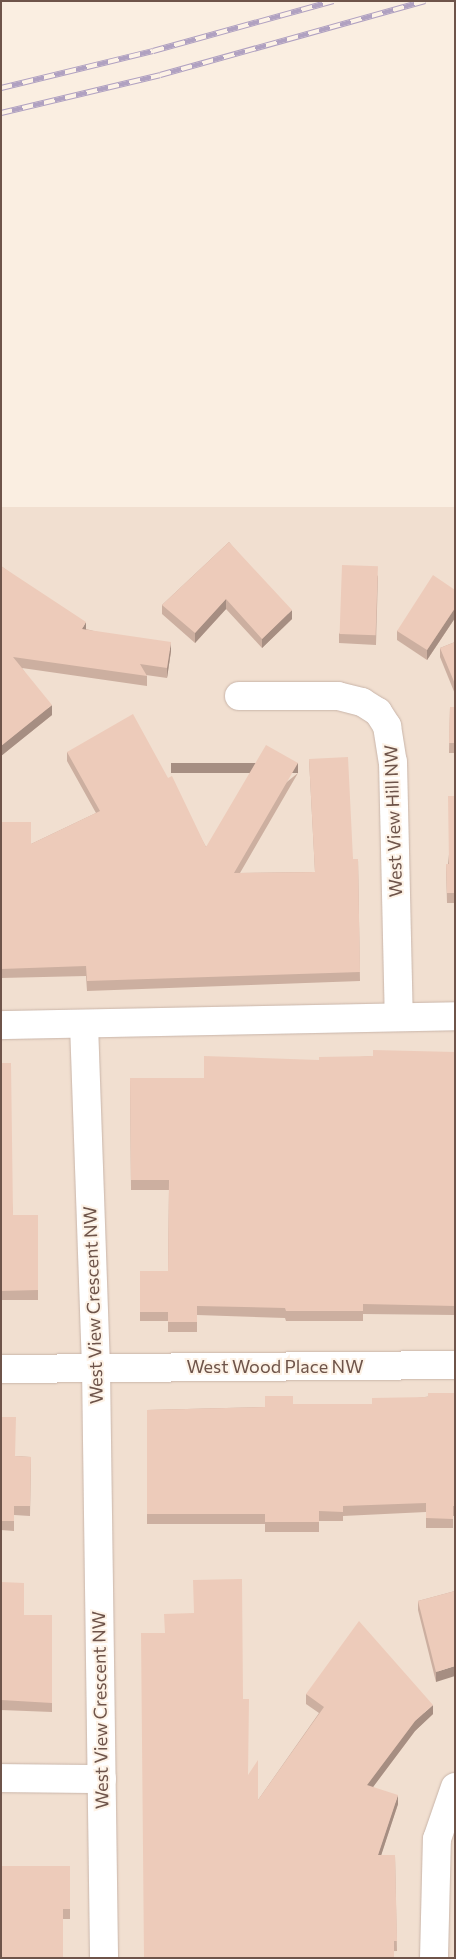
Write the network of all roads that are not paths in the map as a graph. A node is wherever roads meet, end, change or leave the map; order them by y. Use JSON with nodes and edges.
{"nodes":[{"id":1,"x":239,"y":696,"type":"dead end"},
{"id":2,"x":455,"y":1016,"type":"edge"},
{"id":3,"x":399,"y":1017,"type":"junction"},
{"id":4,"x":84,"y":1024,"type":"junction"},
{"id":5,"x":1,"y":1025,"type":"edge"},
{"id":6,"x":455,"y":1365,"type":"edge"},
{"id":7,"x":96,"y":1367,"type":"junction"},
{"id":8,"x":1,"y":1369,"type":"edge"},
{"id":9,"x":1,"y":1778,"type":"edge"},
{"id":10,"x":102,"y":1779,"type":"junction"},
{"id":11,"x":455,"y":1787,"type":"edge"},
{"id":12,"x":104,"y":1958,"type":"edge"},
{"id":13,"x":434,"y":1958,"type":"edge"}],
"edges":[{"from":1,"to":3,"type":"street","name":"West View Hill NW"},
{"from":2,"to":3,"type":"street"},
{"from":3,"to":4,"type":"street"},
{"from":4,"to":5,"type":"street"},
{"from":4,"to":7,"type":"street","name":"West View Crescent NW"},
{"from":6,"to":7,"type":"street","name":"West Wood Place NW"},
{"from":7,"to":8,"type":"street","name":"West Wood Place NW"},
{"from":7,"to":10,"type":"street","name":"West View Crescent NW"},
{"from":9,"to":10,"type":"street"},
{"from":10,"to":12,"type":"street","name":"West View Crescent NW"},
{"from":11,"to":13,"type":"street"}]}
